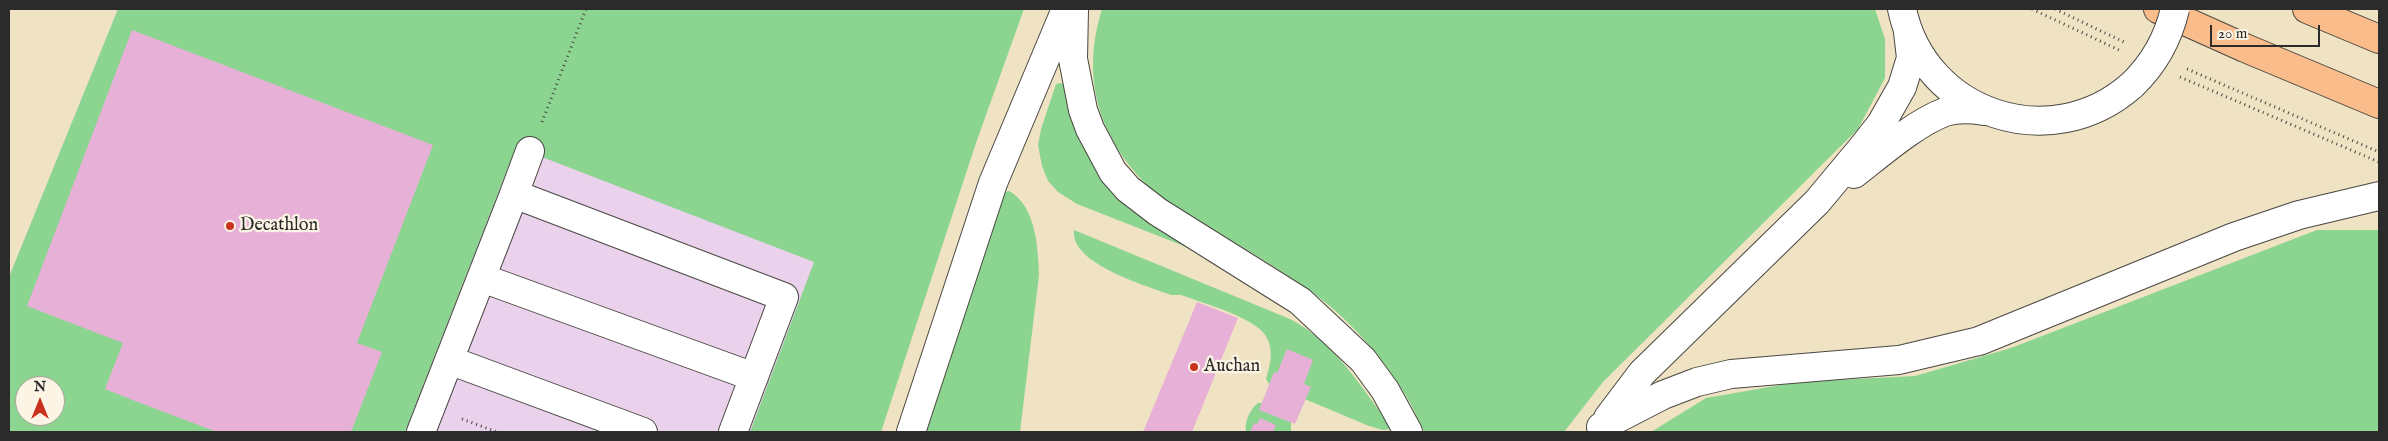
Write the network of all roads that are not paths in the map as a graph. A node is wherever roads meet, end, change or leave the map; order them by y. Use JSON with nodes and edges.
{"nodes":[{"id":1,"x":1066,"y":9,"type":"edge"},
{"id":2,"x":1074,"y":9,"type":"edge"},
{"id":3,"x":2158,"y":9,"type":"edge"},
{"id":4,"x":2175,"y":9,"type":"edge"},
{"id":5,"x":2308,"y":9,"type":"edge"},
{"id":6,"x":1905,"y":21,"type":"edge"},
{"id":7,"x":2379,"y":39,"type":"edge"},
{"id":8,"x":2379,"y":104,"type":"edge"},
{"id":9,"x":1990,"y":112,"type":"junction"},
{"id":10,"x":530,"y":151,"type":"road end"},
{"id":11,"x":514,"y":194,"type":"junction"},
{"id":12,"x":2379,"y":196,"type":"edge"},
{"id":13,"x":1817,"y":202,"type":"junction"},
{"id":14,"x":482,"y":278,"type":"junction"},
{"id":15,"x":449,"y":360,"type":"junction"},
{"id":16,"x":754,"y":377,"type":"junction"},
{"id":17,"x":1600,"y":430,"type":"edge"},
{"id":18,"x":421,"y":432,"type":"edge"},
{"id":19,"x":643,"y":432,"type":"edge"},
{"id":20,"x":733,"y":432,"type":"edge"},
{"id":21,"x":911,"y":432,"type":"edge"},
{"id":22,"x":1408,"y":432,"type":"edge"}],
"edges":[{"from":1,"to":21,"type":"lane"},
{"from":2,"to":22,"type":"lane"},
{"from":3,"to":8,"type":"main road"},
{"from":4,"to":9,"type":"lane","bridge":true},
{"from":5,"to":7,"type":"main road"},
{"from":6,"to":9,"type":"lane"},
{"from":6,"to":13,"type":"lane"},
{"from":9,"to":13,"type":"lane"},
{"from":10,"to":11,"type":"lane"},
{"from":11,"to":14,"type":"lane"},
{"from":11,"to":16,"type":"lane"},
{"from":12,"to":17,"type":"lane"},
{"from":13,"to":17,"type":"lane"},
{"from":14,"to":15,"type":"lane"},
{"from":14,"to":16,"type":"lane"},
{"from":15,"to":18,"type":"lane"},
{"from":15,"to":19,"type":"lane"},
{"from":16,"to":20,"type":"lane"}]}
